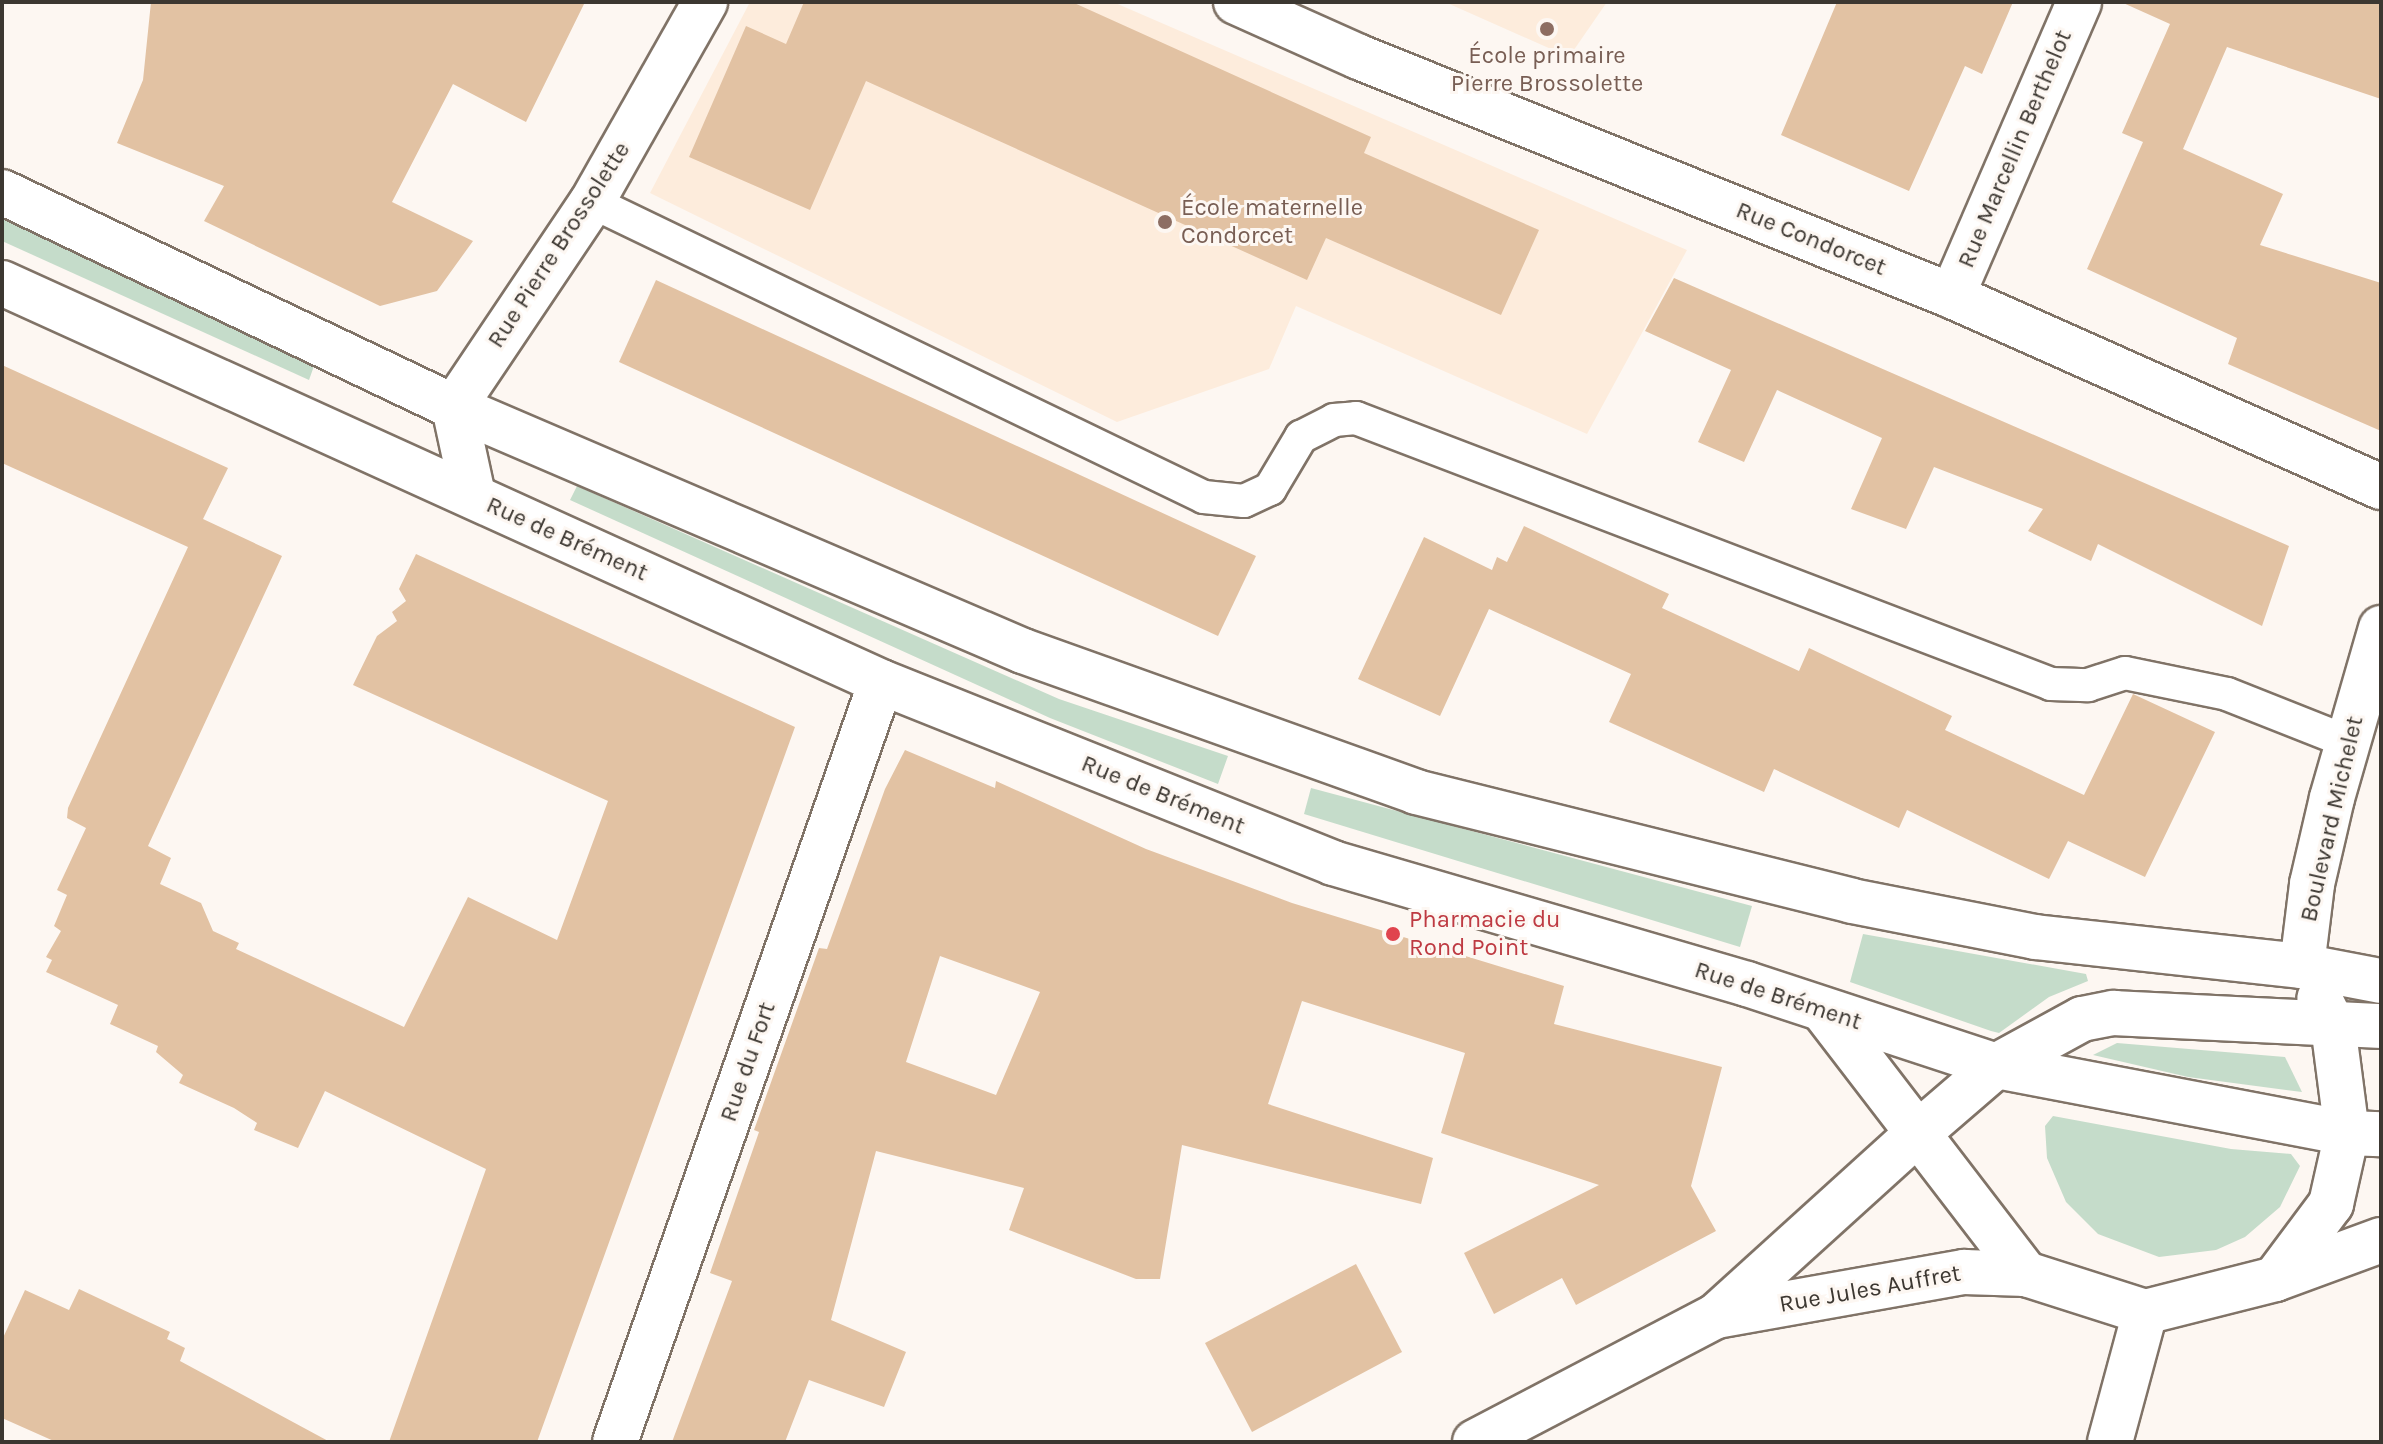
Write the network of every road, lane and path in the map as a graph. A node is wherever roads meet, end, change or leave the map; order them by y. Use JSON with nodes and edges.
{"nodes":[{"id":1,"x":705,"y":2,"type":"edge"},
{"id":2,"x":1236,"y":2,"type":"edge"},
{"id":3,"x":2079,"y":2,"type":"edge"},
{"id":4,"x":2,"y":192,"type":"edge"},
{"id":5,"x":592,"y":202,"type":"junction"},
{"id":6,"x":2,"y":283,"type":"edge"},
{"id":7,"x":1952,"y":296,"type":"junction"},
{"id":8,"x":454,"y":407,"type":"junction"},
{"id":9,"x":2381,"y":487,"type":"edge"},
{"id":10,"x":473,"y":495,"type":"junction"},
{"id":11,"x":2381,"y":628,"type":"edge"},
{"id":12,"x":881,"y":682,"type":"junction"},
{"id":13,"x":2348,"y":742,"type":"junction"},
{"id":14,"x":2302,"y":966,"type":"junction"},
{"id":15,"x":2381,"y":981,"type":"edge"},
{"id":16,"x":1824,"y":1011,"type":"junction"},
{"id":17,"x":2333,"y":1025,"type":"junction"},
{"id":18,"x":2381,"y":1026,"type":"edge"},
{"id":19,"x":1996,"y":1066,"type":"junction"},
{"id":20,"x":2364,"y":1133,"type":"edge"},
{"id":21,"x":1917,"y":1134,"type":"junction"},
{"id":22,"x":2381,"y":1240,"type":"edge"},
{"id":23,"x":2026,"y":1274,"type":"junction"},
{"id":24,"x":2275,"y":1279,"type":"junction"},
{"id":25,"x":2145,"y":1312,"type":"junction"},
{"id":26,"x":1716,"y":1316,"type":"junction"},
{"id":27,"x":615,"y":1442,"type":"edge"},
{"id":28,"x":1475,"y":1442,"type":"edge"},
{"id":29,"x":2110,"y":1442,"type":"edge"}],
"edges":[{"from":1,"to":5,"type":"main road","name":"Rue Pierre Brossolette"},
{"from":2,"to":7,"type":"main road","name":"Rue Condorcet"},
{"from":3,"to":7,"type":"main road","name":"Rue Marcellin Berthelot"},
{"from":4,"to":8,"type":"main road"},
{"from":5,"to":8,"type":"main road","name":"Rue Pierre Brossolette"},
{"from":5,"to":13,"type":"lane"},
{"from":6,"to":10,"type":"main road","name":"Rue de Brément"},
{"from":7,"to":9,"type":"main road","name":"Rue Condorcet"},
{"from":8,"to":10,"type":"main road"},
{"from":8,"to":14,"type":"main road"},
{"from":10,"to":12,"type":"main road","name":"Rue de Brément"},
{"from":11,"to":13,"type":"main road","name":"Boulevard Michelet"},
{"from":12,"to":16,"type":"main road","name":"Rue de Brément"},
{"from":12,"to":27,"type":"main road","name":"Rue du Fort"},
{"from":13,"to":14,"type":"main road","name":"Boulevard Michelet"},
{"from":14,"to":15,"type":"main road"},
{"from":14,"to":17,"type":"main road"},
{"from":16,"to":19,"type":"main road","name":"Rue de Brément"},
{"from":16,"to":21,"type":"main road"},
{"from":17,"to":18,"type":"main road","name":"Rue Jules Auffret"},
{"from":17,"to":19,"type":"main road","name":"Rue Jules Auffret"},
{"from":17,"to":20,"type":"main road"},
{"from":19,"to":20,"type":"main road","name":"Rue de Brément"},
{"from":19,"to":21,"type":"main road","name":"Rue Jules Auffret"},
{"from":20,"to":24,"type":"main road"},
{"from":21,"to":23,"type":"main road"},
{"from":21,"to":26,"type":"main road","name":"Rue Jules Auffret"},
{"from":22,"to":24,"type":"main road"},
{"from":23,"to":25,"type":"main road","name":"Rue Jules Auffret"},
{"from":23,"to":26,"type":"main road","name":"Rue Jules Auffret"},
{"from":24,"to":25,"type":"main road"},
{"from":25,"to":29,"type":"main road"},
{"from":26,"to":28,"type":"main road","name":"Rue Jules Auffret"}]}
